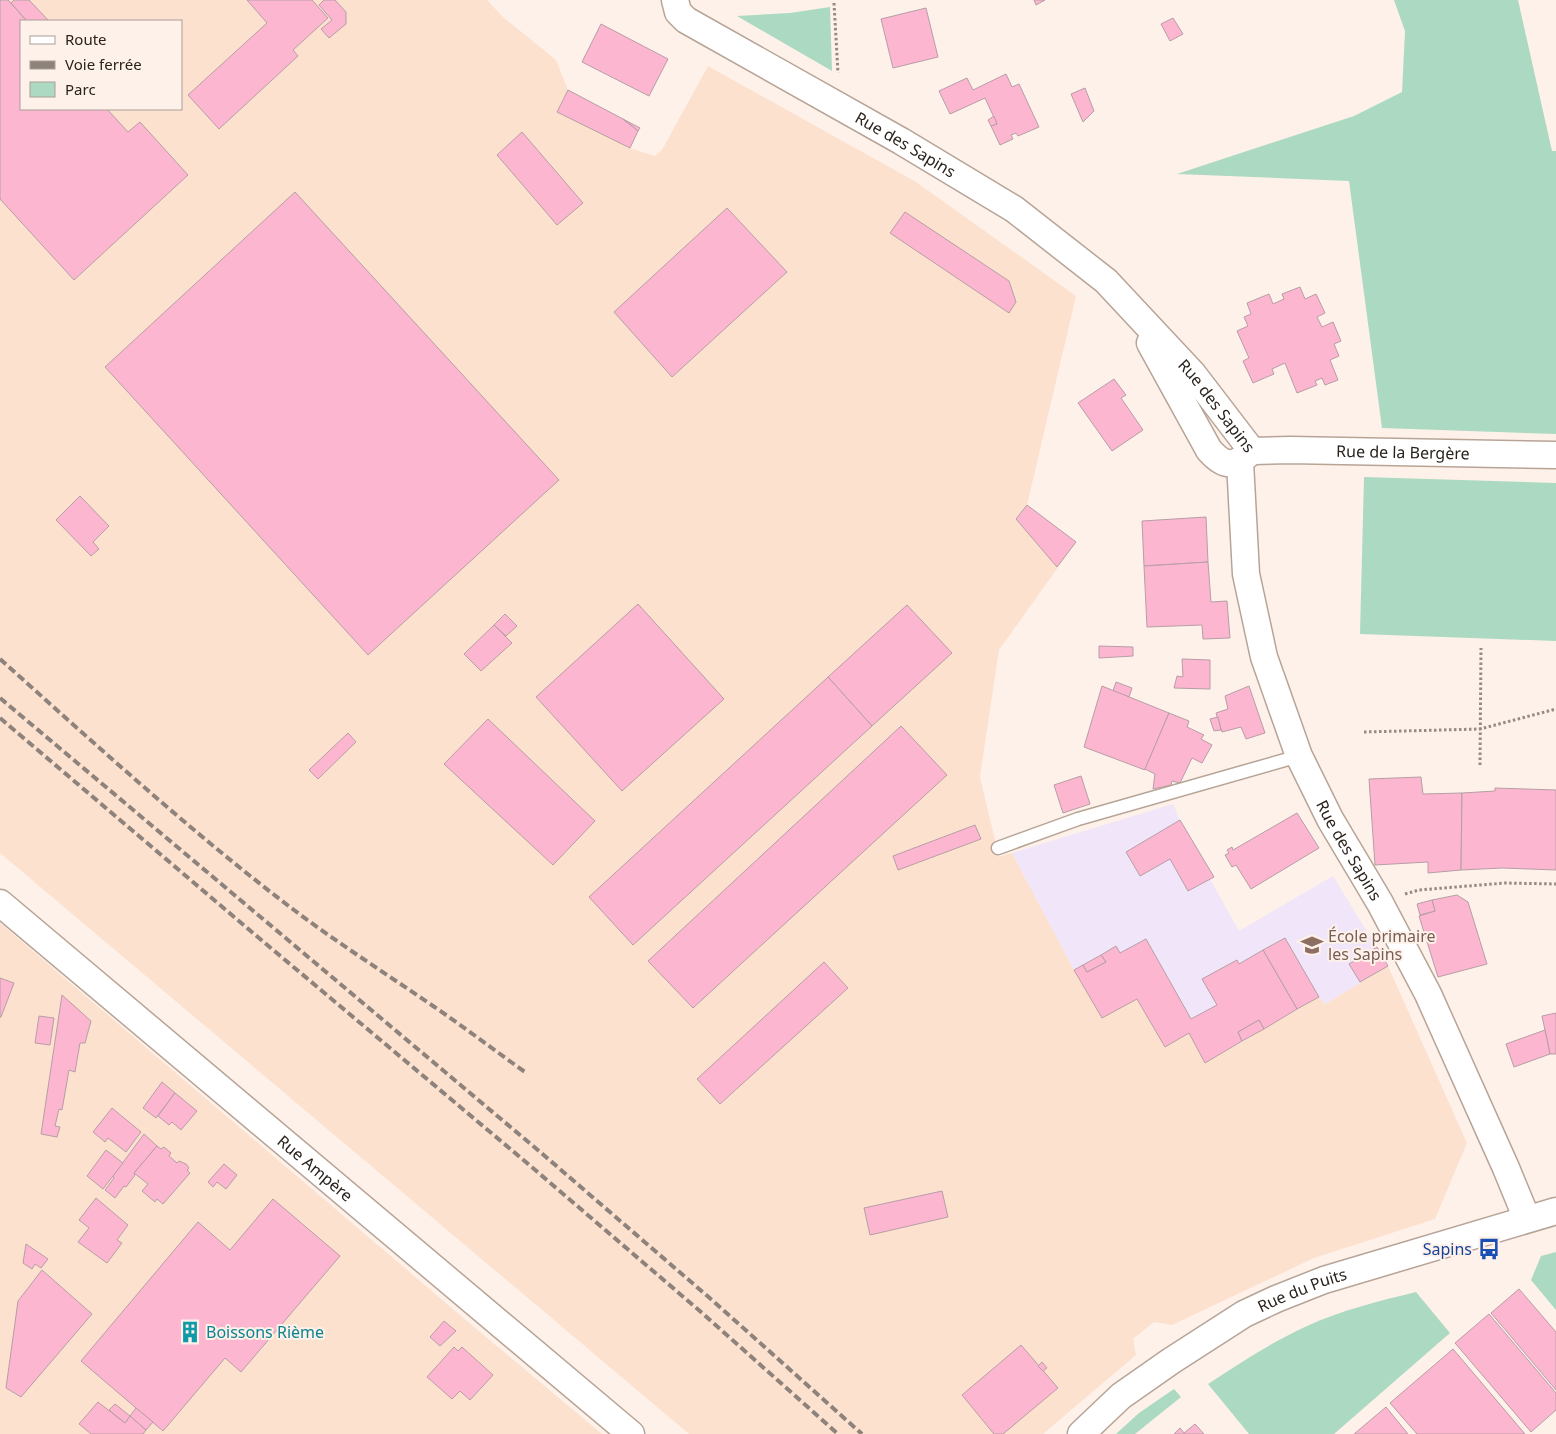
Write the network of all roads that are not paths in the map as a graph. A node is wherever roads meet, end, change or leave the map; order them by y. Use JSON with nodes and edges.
{"nodes":[{"id":1,"x":675,"y":0,"type":"edge"},
{"id":2,"x":1556,"y":454,"type":"edge"},
{"id":3,"x":1246,"y":457,"type":"junction"},
{"id":4,"x":1299,"y":756,"type":"junction"},
{"id":5,"x":998,"y":848,"type":"dead end"},
{"id":6,"x":0,"y":903,"type":"edge"},
{"id":7,"x":1556,"y":1211,"type":"edge"},
{"id":8,"x":1527,"y":1219,"type":"junction"},
{"id":9,"x":632,"y":1434,"type":"edge"},
{"id":10,"x":1081,"y":1434,"type":"edge"}],
"edges":[{"from":1,"to":3,"type":"street","name":"Rue des Sapins"},
{"from":2,"to":3,"type":"street","name":"Rue de la Bergère"},
{"from":3,"to":4,"type":"street","name":"Rue des Sapins"},
{"from":4,"to":5,"type":"lane"},
{"from":4,"to":8,"type":"street","name":"Rue des Sapins"},
{"from":6,"to":9,"type":"street","name":"Rue Ampère"},
{"from":7,"to":8,"type":"street","name":"Rue du Puits"},
{"from":8,"to":10,"type":"street","name":"Rue du Puits"}]}
